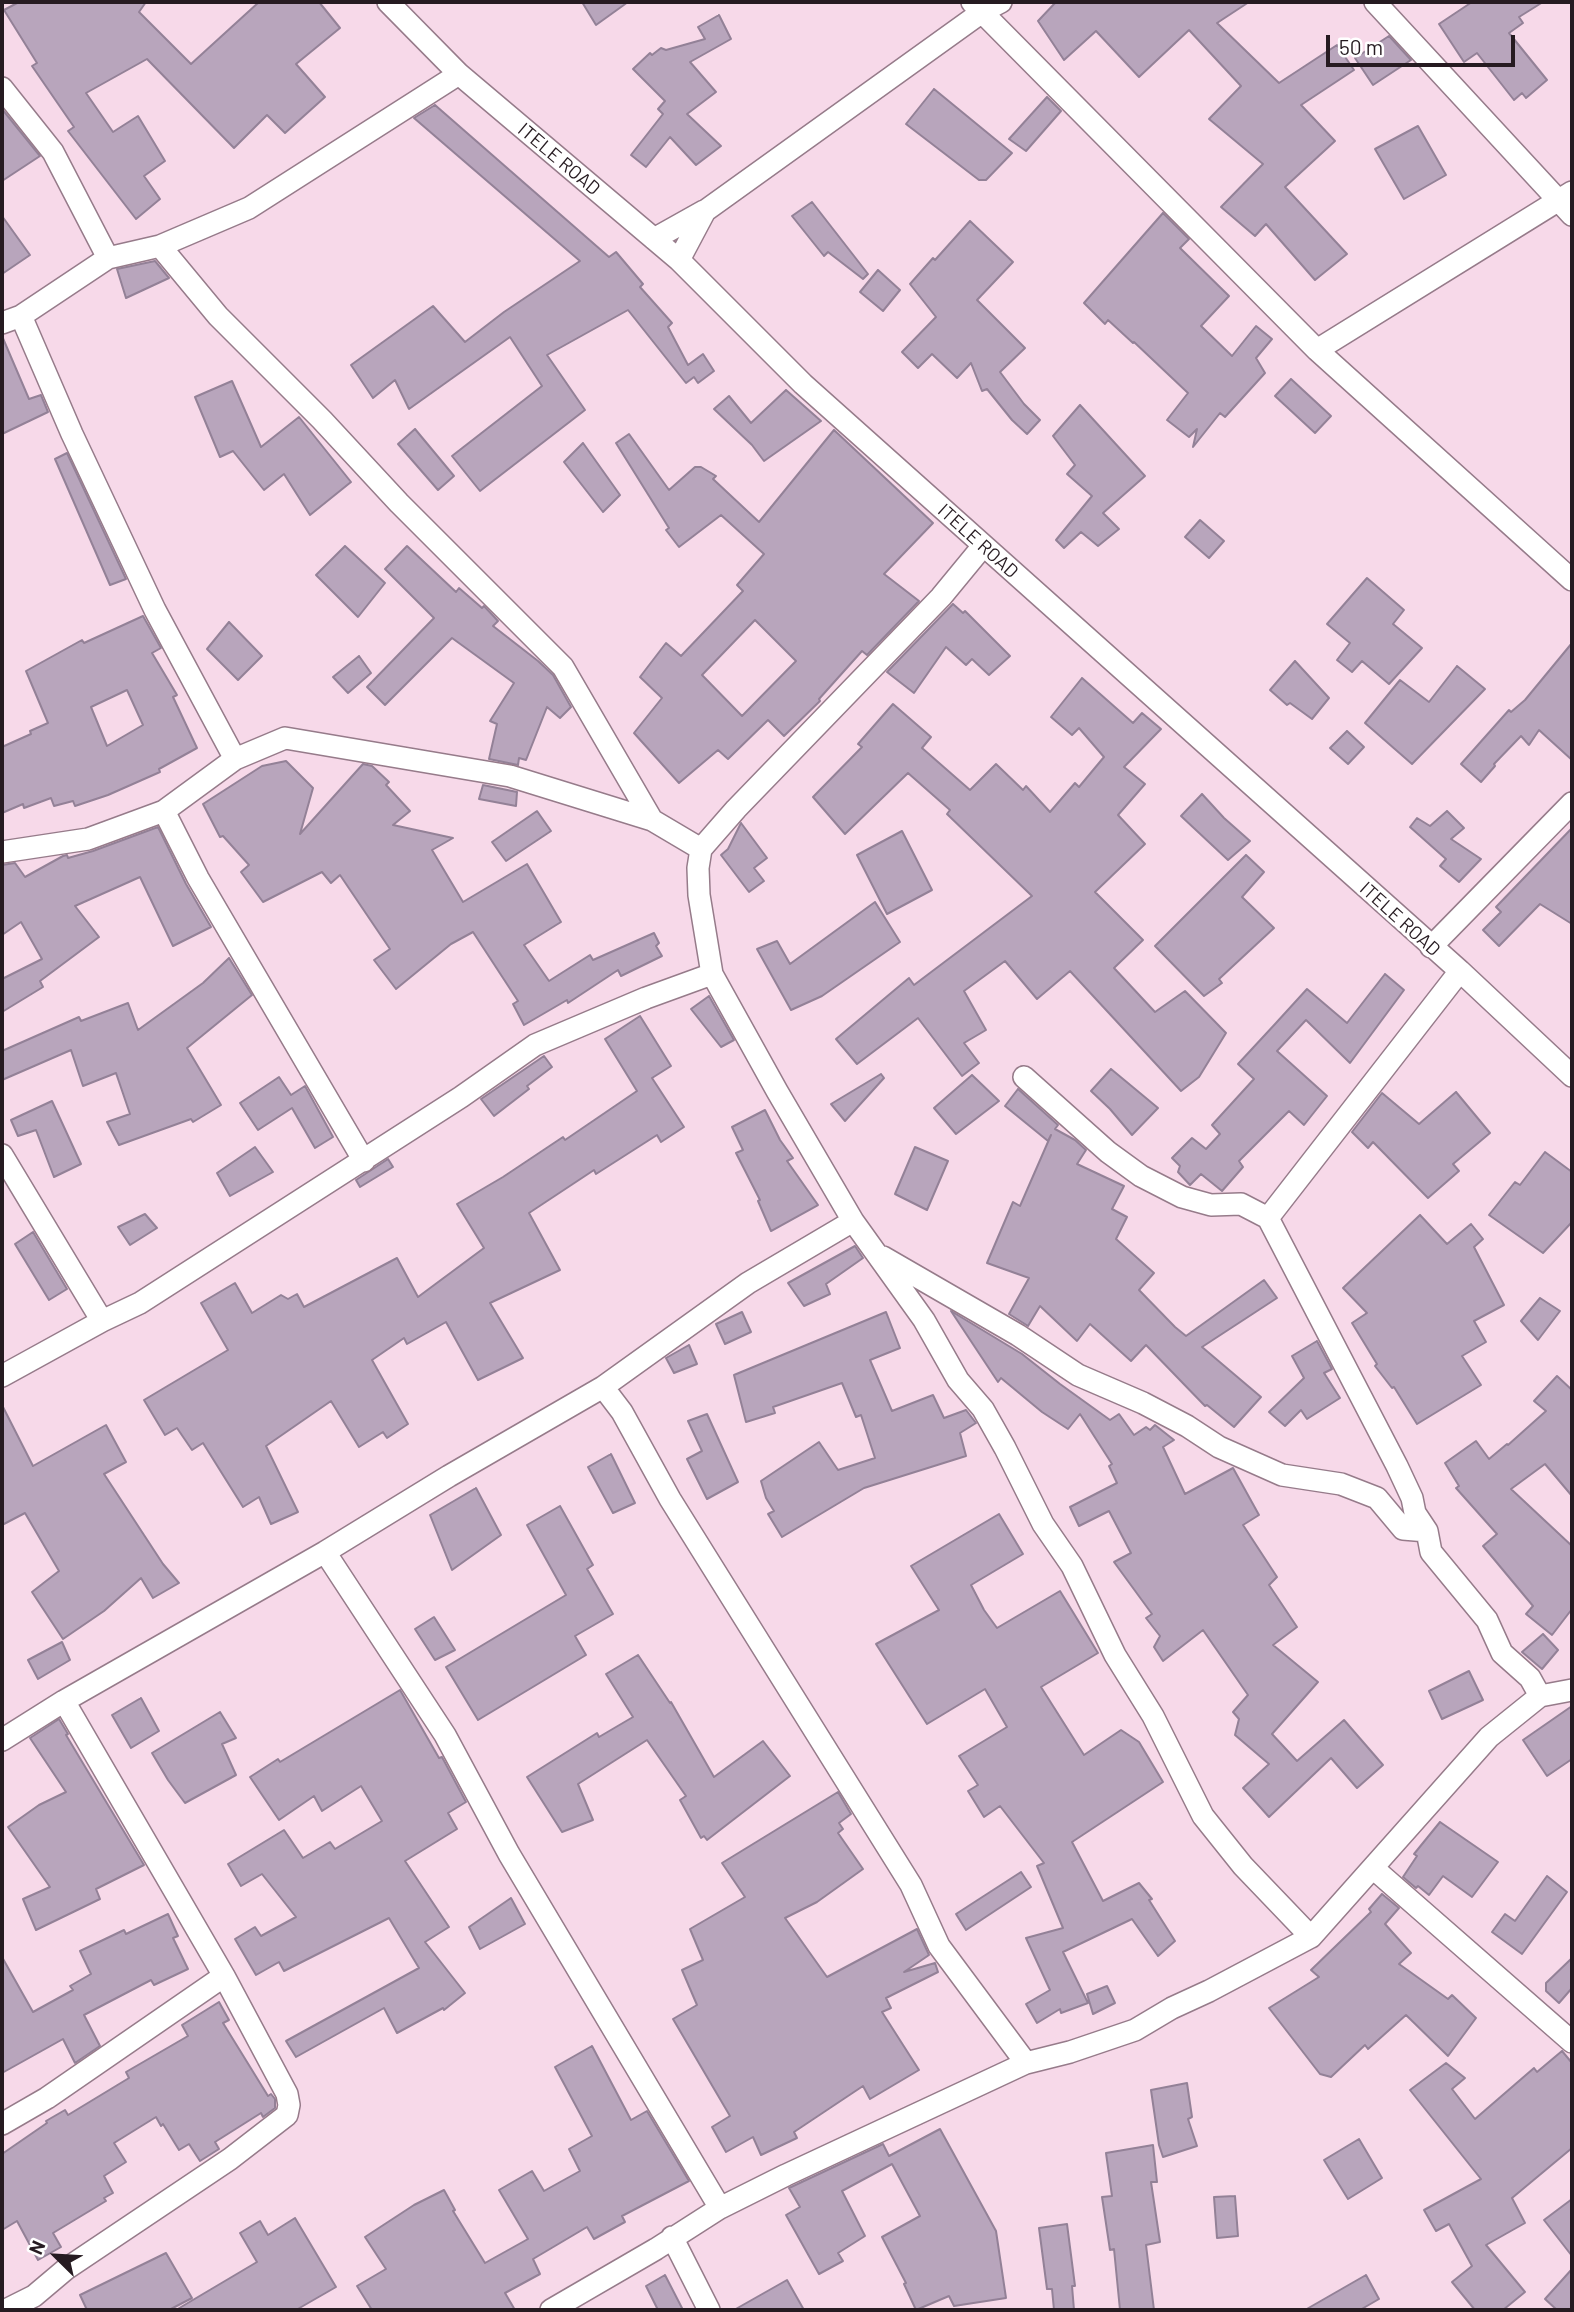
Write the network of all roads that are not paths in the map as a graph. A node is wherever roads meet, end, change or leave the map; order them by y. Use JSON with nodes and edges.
{"nodes":[{"id":1,"x":388,"y":2,"type":"edge"},
{"id":2,"x":1375,"y":2,"type":"edge"},
{"id":3,"x":985,"y":5,"type":"edge"},
{"id":4,"x":459,"y":74,"type":"junction"},
{"id":5,"x":2,"y":88,"type":"edge"},
{"id":6,"x":1568,"y":202,"type":"edge"},
{"id":7,"x":705,"y":211,"type":"junction"},
{"id":8,"x":654,"y":239,"type":"junction"},
{"id":9,"x":160,"y":246,"type":"junction"},
{"id":10,"x":108,"y":258,"type":"junction"},
{"id":11,"x":679,"y":260,"type":"junction"},
{"id":12,"x":11,"y":320,"type":"edge"},
{"id":13,"x":1317,"y":350,"type":"junction"},
{"id":14,"x":983,"y":546,"type":"junction"},
{"id":15,"x":1572,"y":579,"type":"edge"},
{"id":16,"x":235,"y":760,"type":"junction"},
{"id":17,"x":1572,"y":803,"type":"edge"},
{"id":18,"x":164,"y":811,"type":"junction"},
{"id":19,"x":652,"y":820,"type":"junction"},
{"id":20,"x":701,"y":849,"type":"junction"},
{"id":21,"x":2,"y":852,"type":"edge"},
{"id":22,"x":1431,"y":947,"type":"junction"},
{"id":23,"x":1460,"y":971,"type":"junction"},
{"id":24,"x":712,"y":974,"type":"junction"},
{"id":25,"x":1572,"y":1076,"type":"edge"},
{"id":26,"x":1024,"y":1077,"type":"dead end"},
{"id":27,"x":2,"y":1155,"type":"edge"},
{"id":28,"x":364,"y":1160,"type":"junction"},
{"id":29,"x":1268,"y":1218,"type":"junction"},
{"id":30,"x":853,"y":1221,"type":"junction"},
{"id":31,"x":878,"y":1254,"type":"junction"},
{"id":32,"x":102,"y":1321,"type":"junction"},
{"id":33,"x":2,"y":1376,"type":"edge"},
{"id":34,"x":603,"y":1387,"type":"junction"},
{"id":35,"x":1427,"y":1531,"type":"junction"},
{"id":36,"x":325,"y":1552,"type":"junction"},
{"id":37,"x":1572,"y":1690,"type":"edge"},
{"id":38,"x":1540,"y":1696,"type":"junction"},
{"id":39,"x":64,"y":1701,"type":"junction"},
{"id":40,"x":2,"y":1740,"type":"edge"},
{"id":41,"x":1373,"y":1868,"type":"junction"},
{"id":42,"x":1311,"y":1937,"type":"junction"},
{"id":43,"x":224,"y":1976,"type":"junction"},
{"id":44,"x":1572,"y":2042,"type":"edge"},
{"id":45,"x":1026,"y":2063,"type":"junction"},
{"id":46,"x":2,"y":2124,"type":"edge"},
{"id":47,"x":719,"y":2208,"type":"junction"},
{"id":48,"x":672,"y":2237,"type":"junction"},
{"id":49,"x":40,"y":2303,"type":"edge"},
{"id":50,"x":6,"y":2310,"type":"edge"},
{"id":51,"x":551,"y":2310,"type":"edge"},
{"id":52,"x":709,"y":2310,"type":"edge"}],
"edges":[{"from":1,"to":4,"type":"street","name":"ITELE ROAD"},
{"from":2,"to":6,"type":"street"},
{"from":3,"to":7,"type":"street"},
{"from":3,"to":13,"type":"street"},
{"from":4,"to":8,"type":"street","name":"ITELE ROAD"},
{"from":4,"to":9,"type":"street"},
{"from":5,"to":10,"type":"street"},
{"from":6,"to":13,"type":"street"},
{"from":7,"to":8,"type":"street"},
{"from":7,"to":11,"type":"street"},
{"from":8,"to":11,"type":"street","name":"ITELE ROAD"},
{"from":9,"to":10,"type":"street"},
{"from":9,"to":19,"type":"street"},
{"from":10,"to":12,"type":"street"},
{"from":11,"to":14,"type":"street","name":"ITELE ROAD"},
{"from":12,"to":16,"type":"street"},
{"from":13,"to":15,"type":"street"},
{"from":14,"to":20,"type":"street"},
{"from":14,"to":22,"type":"street","name":"ITELE ROAD"},
{"from":16,"to":18,"type":"street"},
{"from":16,"to":19,"type":"street"},
{"from":17,"to":22,"type":"street"},
{"from":18,"to":21,"type":"street"},
{"from":18,"to":28,"type":"street"},
{"from":19,"to":20,"type":"street"},
{"from":20,"to":24,"type":"street"},
{"from":22,"to":23,"type":"street","name":"ITELE ROAD"},
{"from":23,"to":25,"type":"street","name":"ITELE ROAD"},
{"from":23,"to":29,"type":"street"},
{"from":24,"to":28,"type":"street"},
{"from":24,"to":30,"type":"street"},
{"from":26,"to":29,"type":"street"},
{"from":27,"to":32,"type":"street"},
{"from":28,"to":32,"type":"street"},
{"from":29,"to":35,"type":"street"},
{"from":30,"to":31,"type":"street"},
{"from":30,"to":34,"type":"street"},
{"from":31,"to":35,"type":"street"},
{"from":31,"to":42,"type":"street"},
{"from":32,"to":33,"type":"street"},
{"from":34,"to":36,"type":"street"},
{"from":34,"to":45,"type":"street"},
{"from":35,"to":38,"type":"street"},
{"from":36,"to":39,"type":"street"},
{"from":36,"to":47,"type":"street"},
{"from":37,"to":38,"type":"street"},
{"from":38,"to":41,"type":"street"},
{"from":39,"to":40,"type":"street"},
{"from":39,"to":43,"type":"street"},
{"from":41,"to":42,"type":"street"},
{"from":41,"to":44,"type":"street"},
{"from":42,"to":45,"type":"street"},
{"from":43,"to":46,"type":"street"},
{"from":43,"to":49,"type":"street"},
{"from":45,"to":47,"type":"street"},
{"from":47,"to":48,"type":"street"},
{"from":48,"to":51,"type":"street"},
{"from":48,"to":52,"type":"street"},
{"from":49,"to":50,"type":"street"}]}
